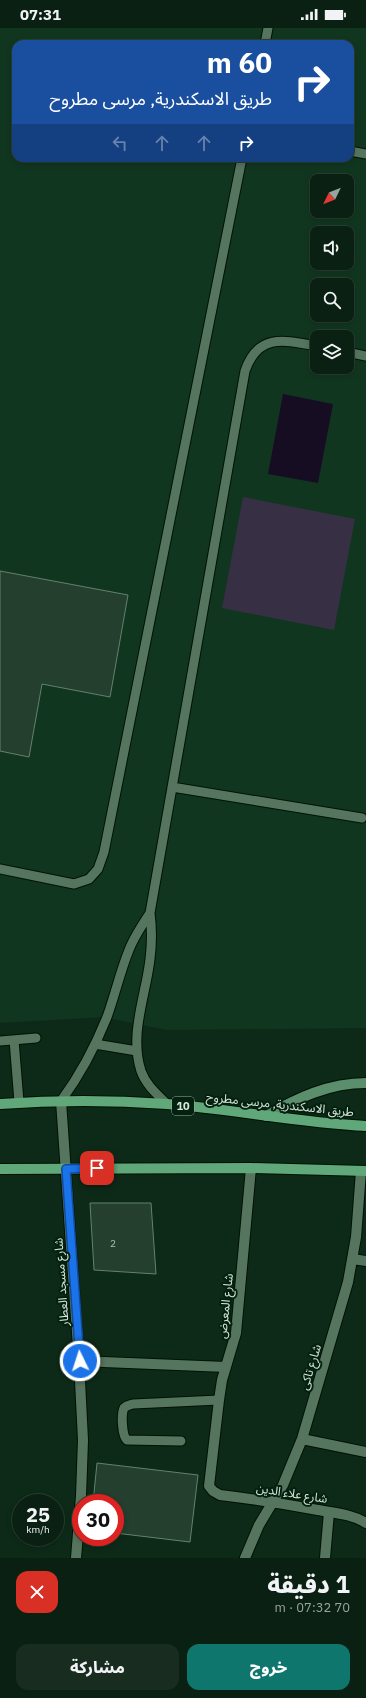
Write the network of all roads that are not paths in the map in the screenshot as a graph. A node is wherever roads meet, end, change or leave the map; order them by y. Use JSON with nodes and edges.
{"nodes":[{"id":1,"x":268,"y":28,"type":"edge"},
{"id":2,"x":266,"y":40,"type":"edge"},
{"id":3,"x":354,"y":152,"type":"edge"},
{"id":4,"x":366,"y":154,"type":"edge"},
{"id":5,"x":241,"y":162,"type":"edge"},
{"id":6,"x":310,"y":345,"type":"edge"},
{"id":7,"x":354,"y":353,"type":"edge"},
{"id":8,"x":366,"y":356,"type":"edge"},
{"id":9,"x":172,"y":787,"type":"junction"},
{"id":10,"x":362,"y":818,"type":"dead end"},
{"id":11,"x":0,"y":869,"type":"edge"},
{"id":12,"x":150,"y":913,"type":"junction"},
{"id":13,"x":36,"y":1038,"type":"dead end"},
{"id":14,"x":14,"y":1040,"type":"junction"},
{"id":15,"x":0,"y":1041,"type":"edge"},
{"id":16,"x":95,"y":1044,"type":"junction"},
{"id":17,"x":137,"y":1051,"type":"junction"},
{"id":18,"x":366,"y":1083,"type":"edge"},
{"id":19,"x":61,"y":1101,"type":"junction"},
{"id":20,"x":20,"y":1102,"type":"junction"},
{"id":21,"x":0,"y":1104,"type":"edge"},
{"id":22,"x":167,"y":1104,"type":"junction"},
{"id":23,"x":266,"y":1116,"type":"junction"},
{"id":24,"x":366,"y":1126,"type":"edge"},
{"id":25,"x":251,"y":1168,"type":"junction"},
{"id":26,"x":0,"y":1169,"type":"edge"},
{"id":27,"x":66,"y":1169,"type":"junction"},
{"id":28,"x":363,"y":1171,"type":"edge"},
{"id":29,"x":353,"y":1259,"type":"junction"},
{"id":30,"x":366,"y":1261,"type":"edge"},
{"id":31,"x":80,"y":1361,"type":"junction"},
{"id":32,"x":226,"y":1367,"type":"junction"},
{"id":33,"x":219,"y":1400,"type":"junction"},
{"id":34,"x":302,"y":1439,"type":"junction"},
{"id":35,"x":181,"y":1441,"type":"dead end"},
{"id":36,"x":366,"y":1452,"type":"edge"},
{"id":37,"x":213,"y":1491,"type":"joint"},
{"id":38,"x":272,"y":1502,"type":"junction"},
{"id":39,"x":329,"y":1512,"type":"junction"},
{"id":40,"x":366,"y":1523,"type":"edge"},
{"id":41,"x":76,"y":1558,"type":"edge"},
{"id":42,"x":245,"y":1558,"type":"edge"},
{"id":43,"x":325,"y":1558,"type":"edge"}],
"edges":[{"from":1,"to":2,"type":"lane"},
{"from":3,"to":4,"type":"lane"},
{"from":5,"to":11,"type":"lane"},
{"from":6,"to":9,"type":"lane"},
{"from":7,"to":8,"type":"lane"},
{"from":9,"to":10,"type":"lane"},
{"from":9,"to":12,"type":"lane"},
{"from":12,"to":16,"type":"lane"},
{"from":12,"to":17,"type":"lane"},
{"from":13,"to":14,"type":"lane"},
{"from":14,"to":15,"type":"lane"},
{"from":14,"to":20,"type":"lane"},
{"from":16,"to":17,"type":"lane"},
{"from":16,"to":19,"type":"lane"},
{"from":17,"to":22,"type":"lane"},
{"from":18,"to":23,"type":"main road"},
{"from":19,"to":20,"type":"main road","name":"طريق الاسكندرية, مرسى مطروح","number":"10"},
{"from":19,"to":22,"type":"main road","name":"طريق الاسكندرية, مرسى مطروح","number":"10"},
{"from":19,"to":27,"type":"street","name":"شارع مسجد العطار"},
{"from":20,"to":21,"type":"main road","name":"طريق الاسكندرية, مرسى مطروح","number":"10"},
{"from":22,"to":23,"type":"main road","name":"طريق الاسكندرية, مرسى مطروح","number":"10"},
{"from":23,"to":24,"type":"main road","name":"طريق الاسكندرية, مرسى مطروح","number":"10"},
{"from":25,"to":27,"type":"main road"},
{"from":25,"to":28,"type":"main road"},
{"from":25,"to":32,"type":"street","name":"شارع المعرض"},
{"from":26,"to":27,"type":"main road"},
{"from":27,"to":31,"type":"street","name":"شارع مسجد العطار"},
{"from":28,"to":29,"type":"street","name":"شارع تاكى"},
{"from":29,"to":30,"type":"street"},
{"from":29,"to":34,"type":"street","name":"شارع تاكى"},
{"from":31,"to":32,"type":"street"},
{"from":31,"to":41,"type":"street","name":"شارع مسجد العطار"},
{"from":32,"to":33,"type":"street","name":"شارع المعرض"},
{"from":33,"to":35,"type":"lane"},
{"from":33,"to":37,"type":"street","name":"شارع المعرض"},
{"from":34,"to":36,"type":"street"},
{"from":34,"to":38,"type":"street","name":"شارع تاكى"},
{"from":37,"to":38,"type":"street","name":"شارع علاء الدين"},
{"from":38,"to":39,"type":"street","name":"شارع علاء الدين"},
{"from":38,"to":42,"type":"street","name":"شارع تاكى"},
{"from":39,"to":40,"type":"street","name":"شارع علاء الدين"},
{"from":39,"to":43,"type":"street"}]}
